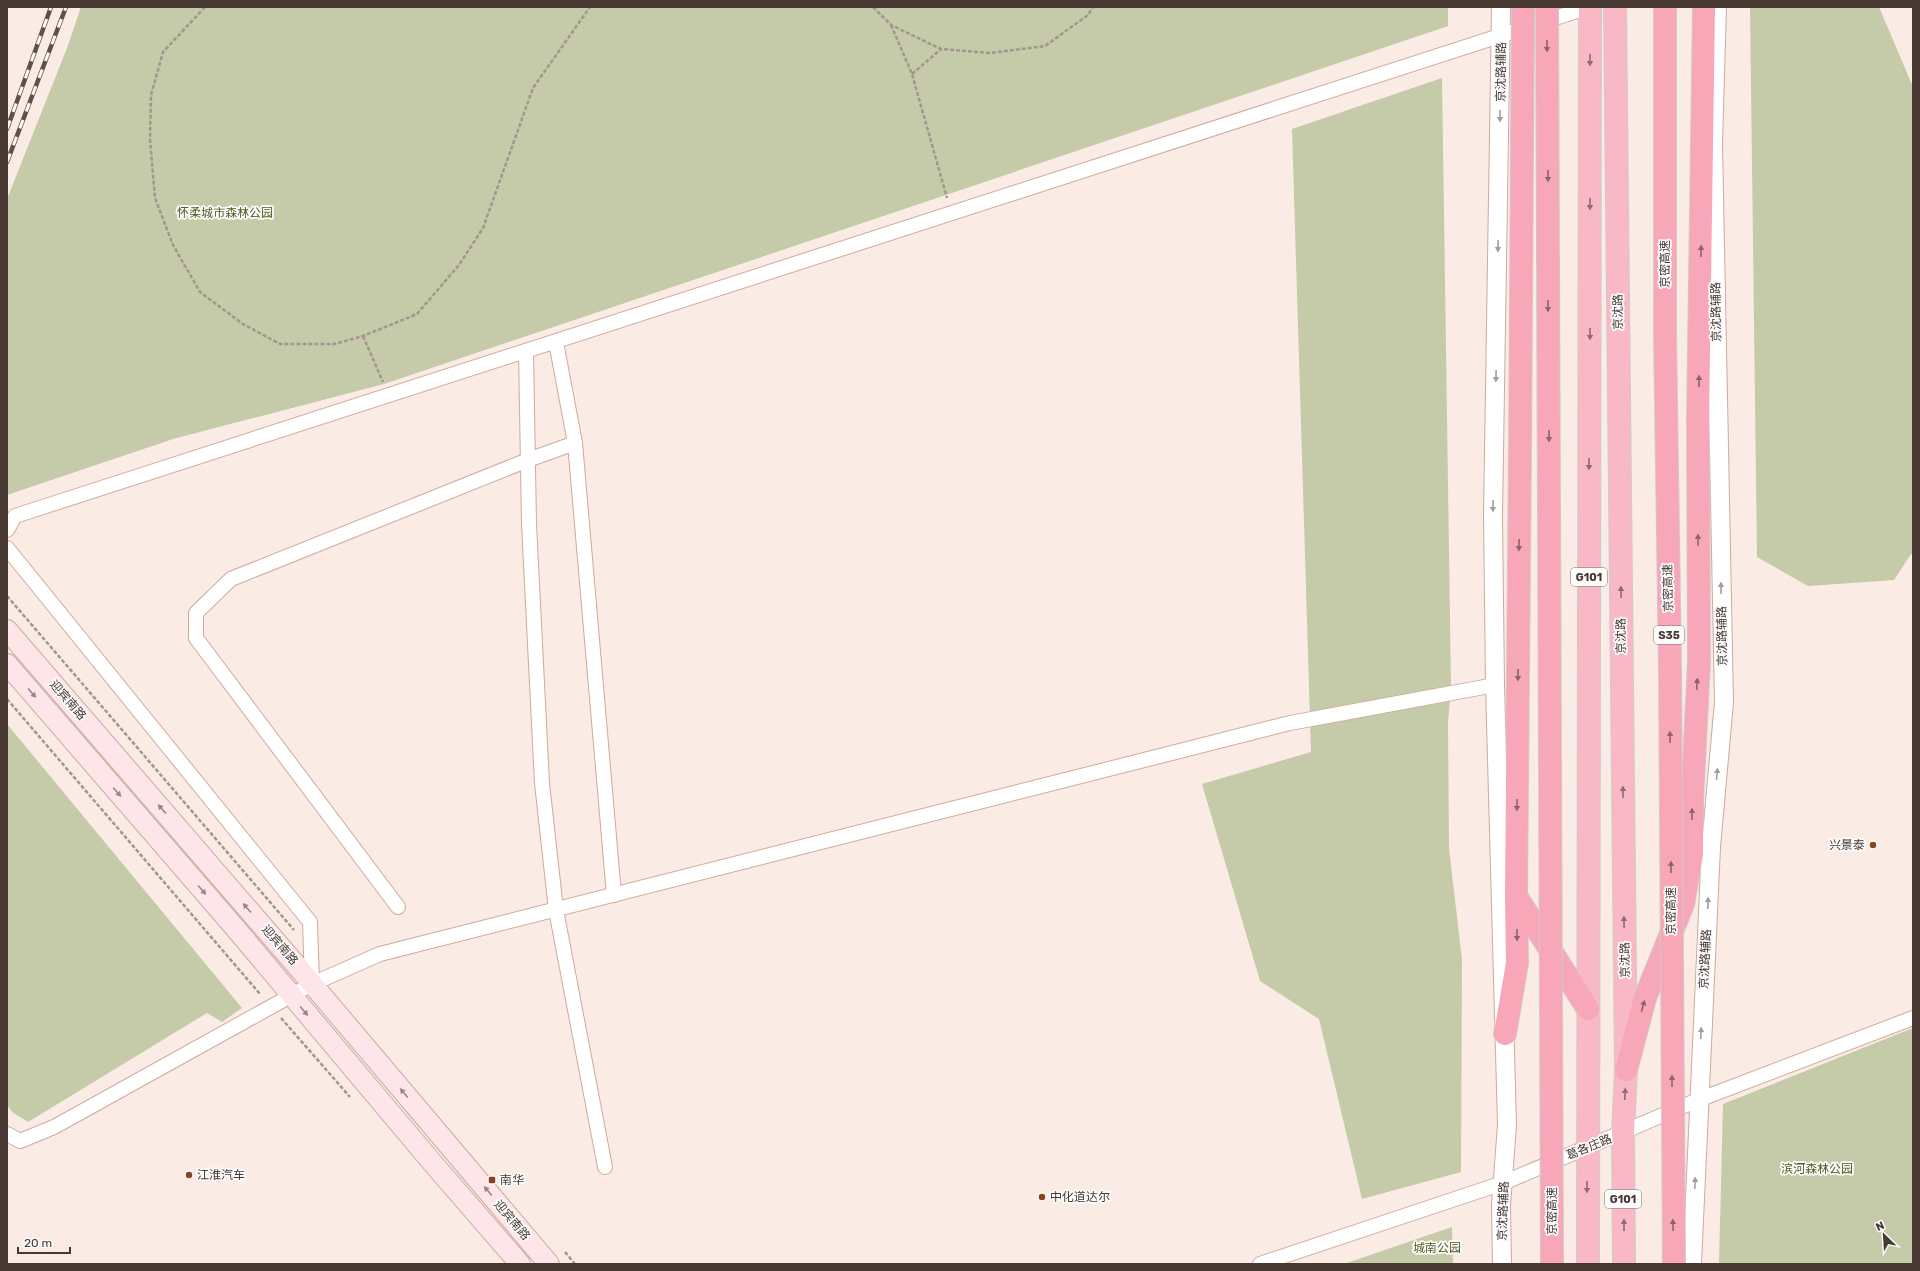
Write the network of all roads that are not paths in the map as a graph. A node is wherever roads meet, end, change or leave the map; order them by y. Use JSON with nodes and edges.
{"nodes":[{"id":1,"x":1502,"y":7,"type":"edge"},
{"id":2,"x":1523,"y":7,"type":"edge"},
{"id":3,"x":1547,"y":7,"type":"edge"},
{"id":4,"x":1590,"y":7,"type":"edge"},
{"id":5,"x":1615,"y":7,"type":"edge"},
{"id":6,"x":1665,"y":7,"type":"edge"},
{"id":7,"x":1704,"y":7,"type":"edge"},
{"id":8,"x":1717,"y":7,"type":"edge"},
{"id":9,"x":1502,"y":37,"type":"junction"},
{"id":10,"x":556,"y":342,"type":"junction"},
{"id":11,"x":526,"y":351,"type":"junction"},
{"id":12,"x":576,"y":443,"type":"junction"},
{"id":13,"x":528,"y":460,"type":"junction"},
{"id":14,"x":7,"y":530,"type":"edge"},
{"id":15,"x":7,"y":548,"type":"edge"},
{"id":16,"x":7,"y":630,"type":"edge"},
{"id":17,"x":7,"y":664,"type":"edge"},
{"id":18,"x":1495,"y":685,"type":"junction"},
{"id":19,"x":614,"y":895,"type":"junction"},
{"id":20,"x":1516,"y":896,"type":"junction"},
{"id":21,"x":398,"y":907,"type":"dead end"},
{"id":22,"x":556,"y":910,"type":"junction"},
{"id":23,"x":312,"y":984,"type":"junction"},
{"id":24,"x":291,"y":995,"type":"junction"},
{"id":25,"x":1588,"y":1009,"type":"junction"},
{"id":26,"x":1913,"y":1018,"type":"edge"},
{"id":27,"x":1505,"y":1034,"type":"junction"},
{"id":28,"x":1626,"y":1070,"type":"junction"},
{"id":29,"x":1698,"y":1100,"type":"junction"},
{"id":30,"x":1623,"y":1133,"type":"junction"},
{"id":31,"x":7,"y":1134,"type":"edge"},
{"id":32,"x":1587,"y":1148,"type":"junction"},
{"id":33,"x":605,"y":1167,"type":"dead end"},
{"id":34,"x":1503,"y":1183,"type":"junction"},
{"id":35,"x":520,"y":1264,"type":"edge"},
{"id":36,"x":549,"y":1264,"type":"edge"},
{"id":37,"x":1260,"y":1264,"type":"edge"},
{"id":38,"x":1502,"y":1264,"type":"edge"},
{"id":39,"x":1552,"y":1264,"type":"edge"},
{"id":40,"x":1588,"y":1264,"type":"edge"},
{"id":41,"x":1624,"y":1264,"type":"edge"},
{"id":42,"x":1674,"y":1264,"type":"edge"},
{"id":43,"x":1692,"y":1264,"type":"edge"}],
"edges":[{"from":1,"to":9,"type":"street","name":"京沈路辅路"},
{"from":2,"to":20,"type":"highway","one_way":true,"bridge":true},
{"from":3,"to":39,"type":"highway","name":"京密高速","one_way":true,"bridge":true},
{"from":4,"to":9,"type":"street"},
{"from":4,"to":25,"type":"highway","number":"G101","one_way":true},
{"from":28,"to":5,"type":"highway","name":"京沈路","number":"G101","one_way":true},
{"from":42,"to":6,"type":"highway","name":"京密高速","number":"S35","one_way":true,"bridge":true},
{"from":28,"to":7,"type":"highway","one_way":true},
{"from":29,"to":8,"type":"street","name":"京沈路辅路","one_way":true},
{"from":9,"to":10,"type":"street"},
{"from":9,"to":18,"type":"street","name":"京沈路辅路","one_way":true},
{"from":10,"to":11,"type":"street"},
{"from":10,"to":12,"type":"street"},
{"from":11,"to":13,"type":"street"},
{"from":11,"to":14,"type":"street"},
{"from":12,"to":13,"type":"street"},
{"from":12,"to":19,"type":"street"},
{"from":13,"to":21,"type":"street"},
{"from":13,"to":22,"type":"street"},
{"from":15,"to":23,"type":"street"},
{"from":23,"to":16,"type":"main road","name":"迎宾南路","one_way":true},
{"from":17,"to":24,"type":"main road","name":"迎宾南路","one_way":true},
{"from":18,"to":19,"type":"street"},
{"from":18,"to":27,"type":"street","name":"京沈路辅路"},
{"from":19,"to":22,"type":"street"},
{"from":20,"to":25,"type":"highway"},
{"from":20,"to":27,"type":"highway","one_way":true},
{"from":22,"to":23,"type":"street"},
{"from":22,"to":33,"type":"street"},
{"from":23,"to":24,"type":"street"},
{"from":36,"to":23,"type":"main road","name":"迎宾南路","one_way":true},
{"from":24,"to":31,"type":"street"},
{"from":24,"to":35,"type":"main road","name":"迎宾南路","one_way":true},
{"from":25,"to":32,"type":"highway","number":"G101"},
{"from":26,"to":29,"type":"street","name":"葛各庄路"},
{"from":27,"to":34,"type":"street","name":"京沈路辅路"},
{"from":30,"to":28,"type":"highway","name":"京沈路","number":"G101","one_way":true},
{"from":29,"to":30,"type":"street","name":"葛各庄路"},
{"from":43,"to":29,"type":"street","name":"京沈路辅路","one_way":true},
{"from":30,"to":32,"type":"street","name":"葛各庄路"},
{"from":41,"to":30,"type":"highway","name":"京沈路","number":"G101","one_way":true},
{"from":32,"to":34,"type":"street","name":"葛各庄路"},
{"from":32,"to":40,"type":"highway","number":"G101","one_way":true},
{"from":34,"to":37,"type":"street","name":"葛各庄路"},
{"from":34,"to":38,"type":"street","name":"京沈路辅路"}]}
